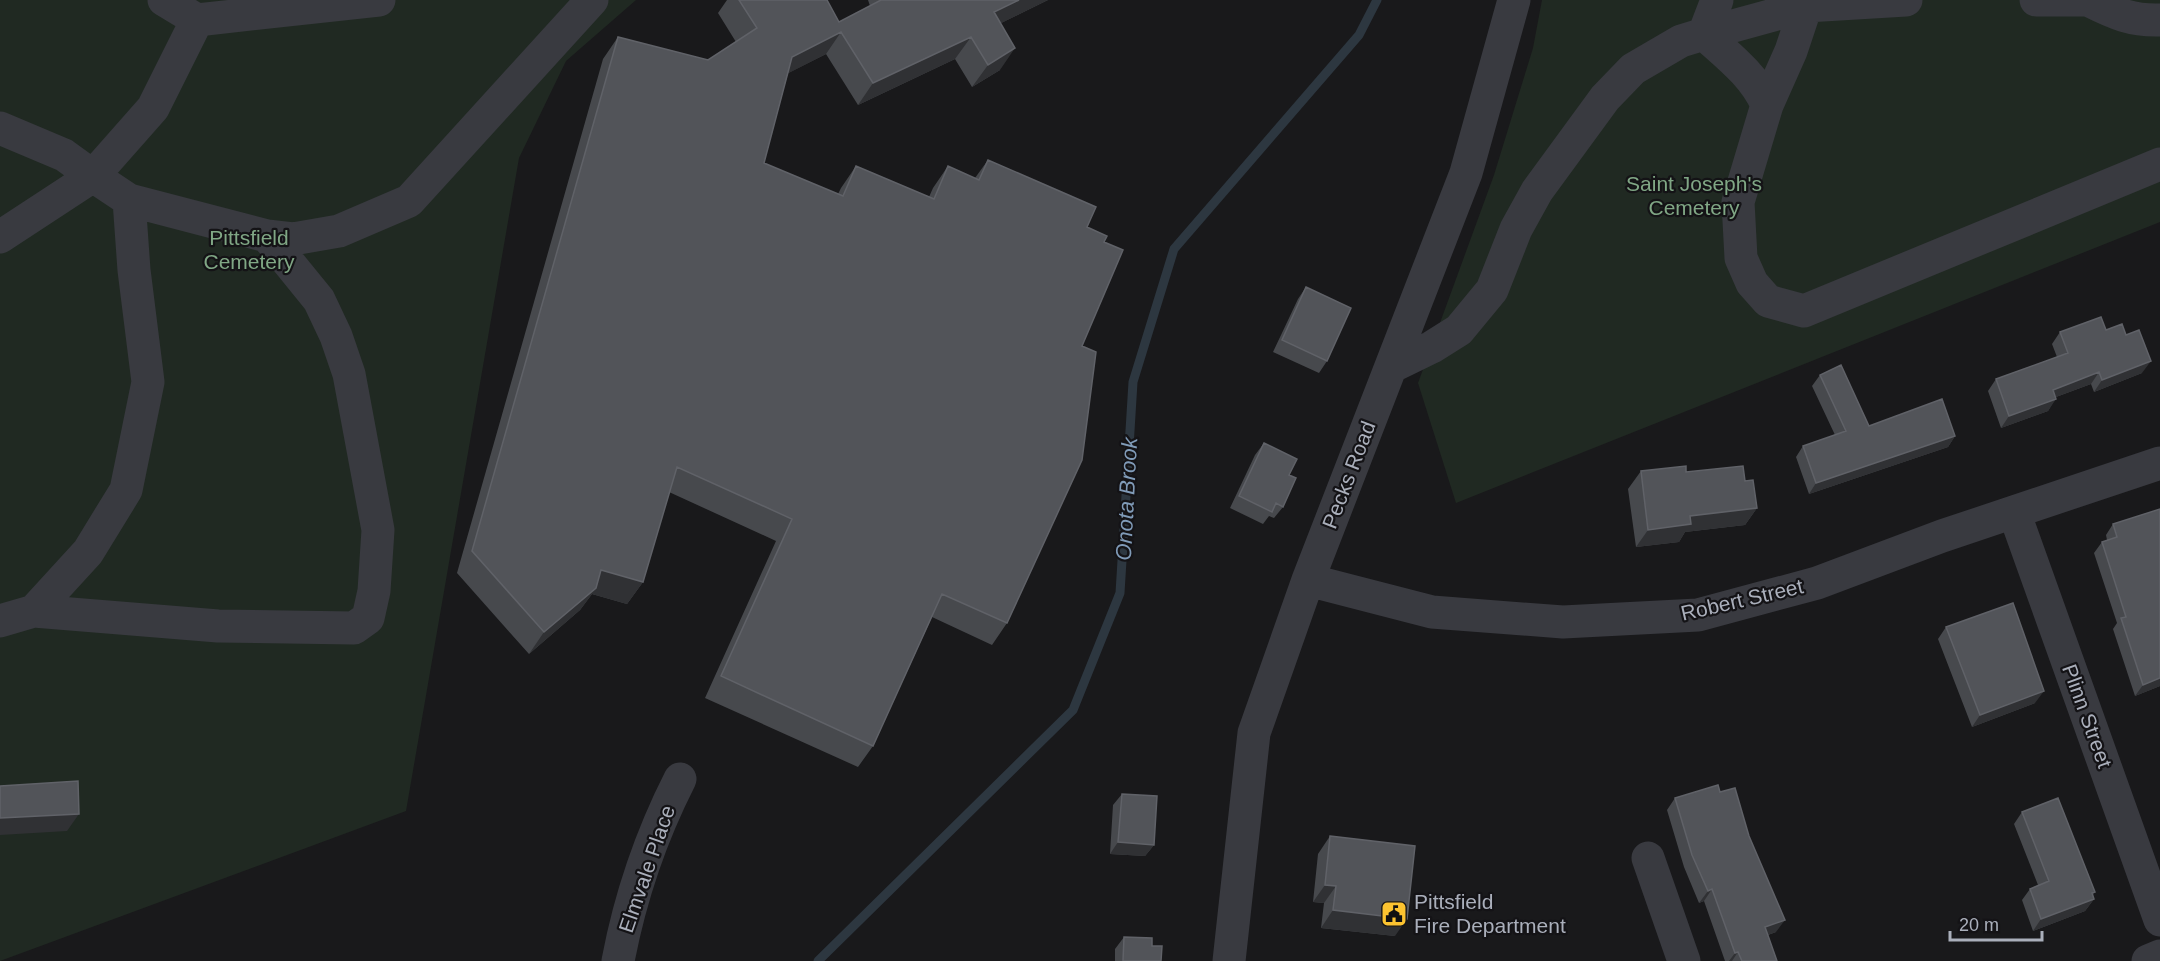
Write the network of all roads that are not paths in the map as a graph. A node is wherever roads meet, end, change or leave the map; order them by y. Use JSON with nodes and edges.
{"nodes":[{"id":1,"x":164,"y":0,"type":"edge"},
{"id":2,"x":379,"y":0,"type":"edge"},
{"id":3,"x":592,"y":0,"type":"edge"},
{"id":4,"x":1514,"y":0,"type":"edge"},
{"id":5,"x":1717,"y":0,"type":"edge"},
{"id":6,"x":1906,"y":0,"type":"edge"},
{"id":7,"x":2036,"y":0,"type":"edge"},
{"id":8,"x":2090,"y":1,"type":"edge"},
{"id":9,"x":1803,"y":3,"type":"edge"},
{"id":10,"x":197,"y":20,"type":"junction"},
{"id":11,"x":2160,"y":20,"type":"edge"},
{"id":12,"x":1704,"y":34,"type":"junction"},
{"id":13,"x":1767,"y":105,"type":"junction"},
{"id":14,"x":0,"y":128,"type":"edge"},
{"id":15,"x":2160,"y":164,"type":"edge"},
{"id":16,"x":93,"y":176,"type":"junction"},
{"id":17,"x":129,"y":200,"type":"junction"},
{"id":18,"x":267,"y":236,"type":"junction"},
{"id":19,"x":0,"y":237,"type":"edge"},
{"id":20,"x":1391,"y":367,"type":"junction"},
{"id":21,"x":2160,"y":463,"type":"edge"},
{"id":22,"x":2014,"y":512,"type":"junction"},
{"id":23,"x":1308,"y":580,"type":"junction"},
{"id":24,"x":34,"y":611,"type":"junction"},
{"id":25,"x":0,"y":621,"type":"edge"},
{"id":26,"x":680,"y":779,"type":"dead end"},
{"id":27,"x":1648,"y":858,"type":"dead end"},
{"id":28,"x":2160,"y":920,"type":"edge"},
{"id":29,"x":2160,"y":956,"type":"edge"},
{"id":30,"x":618,"y":961,"type":"edge"},
{"id":31,"x":1229,"y":961,"type":"edge"},
{"id":32,"x":1684,"y":961,"type":"edge"},
{"id":33,"x":2148,"y":961,"type":"edge"}],
"edges":[{"from":1,"to":10,"type":"street"},
{"from":2,"to":10,"type":"street"},
{"from":3,"to":18,"type":"street"},
{"from":4,"to":20,"type":"street","name":"Pecks Road"},
{"from":5,"to":12,"type":"street"},
{"from":6,"to":9,"type":"street"},
{"from":7,"to":8,"type":"street"},
{"from":8,"to":11,"type":"street"},
{"from":9,"to":12,"type":"street"},
{"from":9,"to":13,"type":"street"},
{"from":10,"to":16,"type":"street"},
{"from":12,"to":13,"type":"street"},
{"from":12,"to":20,"type":"street"},
{"from":13,"to":15,"type":"street"},
{"from":14,"to":16,"type":"street"},
{"from":16,"to":17,"type":"street"},
{"from":16,"to":19,"type":"street"},
{"from":17,"to":18,"type":"street"},
{"from":17,"to":24,"type":"street"},
{"from":18,"to":24,"type":"street"},
{"from":20,"to":23,"type":"street","name":"Pecks Road"},
{"from":21,"to":22,"type":"street","name":"Robert Street"},
{"from":22,"to":23,"type":"street","name":"Robert Street"},
{"from":22,"to":28,"type":"street","name":"Plinn Street"},
{"from":23,"to":31,"type":"street","name":"Pecks Road"},
{"from":24,"to":25,"type":"street"},
{"from":26,"to":30,"type":"street","name":"Elmvale Place"},
{"from":27,"to":32,"type":"street"},
{"from":29,"to":33,"type":"street"}]}
